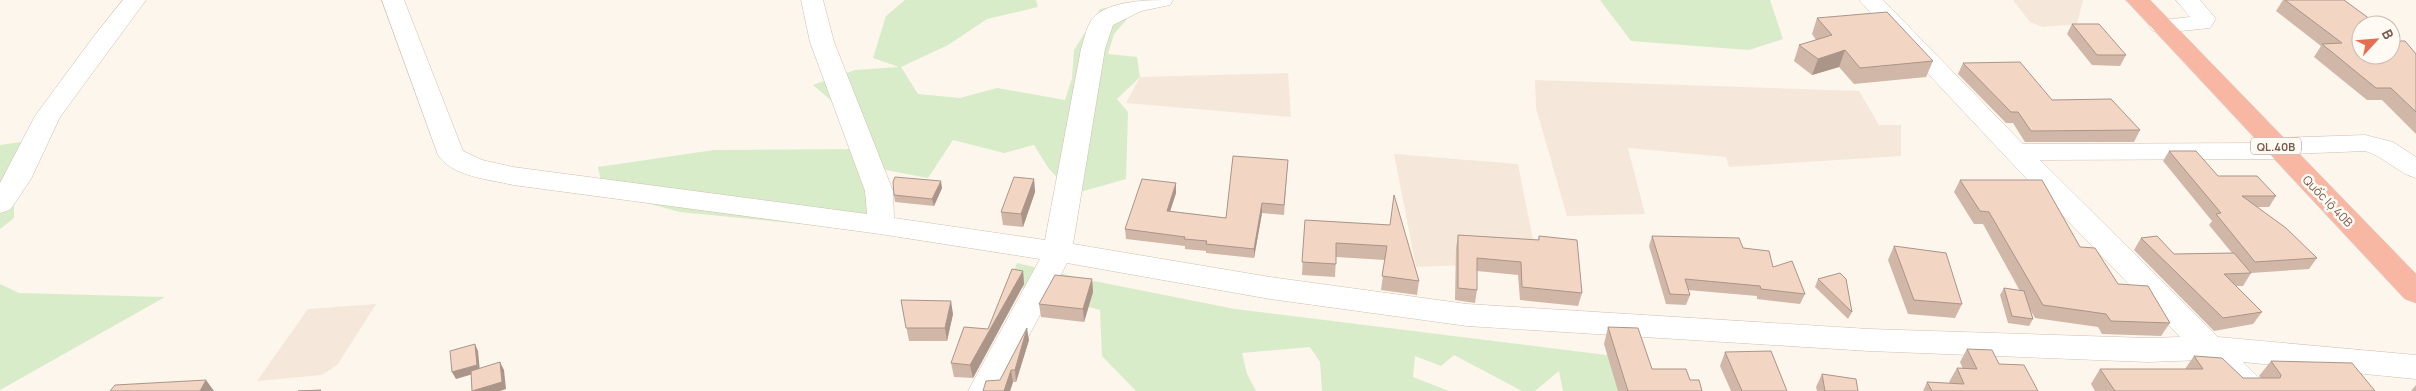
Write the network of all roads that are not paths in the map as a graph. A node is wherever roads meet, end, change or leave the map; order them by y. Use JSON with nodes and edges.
{"nodes":[{"id":1,"x":135,"y":0,"type":"edge"},
{"id":2,"x":393,"y":0,"type":"edge"},
{"id":3,"x":812,"y":0,"type":"edge"},
{"id":4,"x":1162,"y":0,"type":"edge"},
{"id":5,"x":1870,"y":0,"type":"edge"},
{"id":6,"x":2137,"y":0,"type":"edge"},
{"id":7,"x":2187,"y":0,"type":"edge"},
{"id":8,"x":2161,"y":26,"type":"junction"},
{"id":9,"x":2278,"y":148,"type":"junction"},
{"id":10,"x":2016,"y":152,"type":"junction"},
{"id":11,"x":2416,"y":169,"type":"edge"},
{"id":12,"x":0,"y":204,"type":"edge"},
{"id":13,"x":880,"y":225,"type":"junction"},
{"id":14,"x":1058,"y":254,"type":"junction"},
{"id":15,"x":2416,"y":292,"type":"edge"},
{"id":16,"x":2212,"y":348,"type":"junction"},
{"id":17,"x":2416,"y":368,"type":"edge"},
{"id":18,"x":984,"y":391,"type":"edge"},
{"id":19,"x":2252,"y":391,"type":"edge"}],
"edges":[{"from":1,"to":12,"type":"street"},
{"from":2,"to":13,"type":"street"},
{"from":3,"to":13,"type":"street"},
{"from":4,"to":14,"type":"street"},
{"from":5,"to":10,"type":"street"},
{"from":6,"to":8,"type":"highway","name":"Quốc lộ 40B","number":"QL.40B"},
{"from":7,"to":8,"type":"street"},
{"from":8,"to":9,"type":"highway","name":"Quốc lộ 40B","number":"QL.40B"},
{"from":9,"to":10,"type":"street"},
{"from":9,"to":11,"type":"street"},
{"from":9,"to":15,"type":"highway","name":"Quốc lộ 40B","number":"QL.40B"},
{"from":10,"to":16,"type":"street"},
{"from":13,"to":14,"type":"street"},
{"from":14,"to":16,"type":"street"},
{"from":14,"to":18,"type":"street"},
{"from":16,"to":17,"type":"street"},
{"from":16,"to":19,"type":"street"}]}
